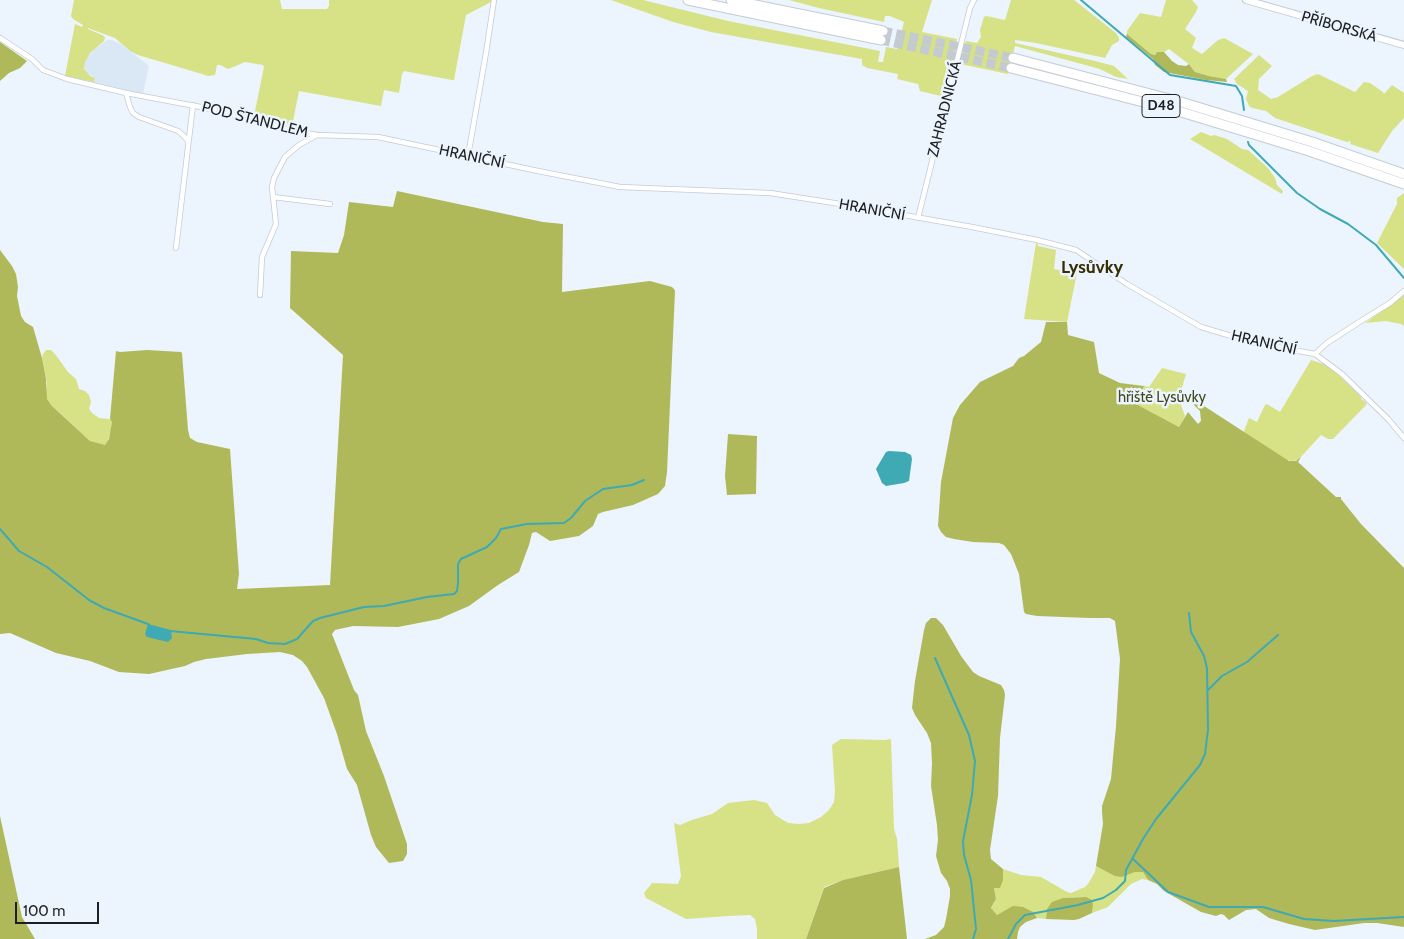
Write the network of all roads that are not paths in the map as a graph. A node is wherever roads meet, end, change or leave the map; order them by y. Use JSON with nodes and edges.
{"nodes":[{"id":1,"x":494,"y":0,"type":"edge"},
{"id":2,"x":688,"y":0,"type":"edge"},
{"id":3,"x":732,"y":0,"type":"edge"},
{"id":4,"x":974,"y":0,"type":"edge"},
{"id":5,"x":1246,"y":0,"type":"edge"},
{"id":6,"x":1257,"y":2,"type":"edge"},
{"id":7,"x":0,"y":38,"type":"edge"},
{"id":8,"x":1404,"y":46,"type":"edge"},
{"id":9,"x":1013,"y":58,"type":"tunnel mouth"},
{"id":10,"x":1011,"y":68,"type":"tunnel mouth"},
{"id":11,"x":126,"y":93,"type":"junction"},
{"id":12,"x":193,"y":105,"type":"junction"},
{"id":13,"x":317,"y":135,"type":"junction"},
{"id":14,"x":188,"y":141,"type":"junction"},
{"id":15,"x":407,"y":143,"type":"joint"},
{"id":16,"x":468,"y":156,"type":"junction"},
{"id":17,"x":1404,"y":174,"type":"edge"},
{"id":18,"x":1404,"y":184,"type":"edge"},
{"id":19,"x":273,"y":197,"type":"junction"},
{"id":20,"x":330,"y":204,"type":"dead end"},
{"id":21,"x":918,"y":218,"type":"junction"},
{"id":22,"x":176,"y":248,"type":"dead end"},
{"id":23,"x":1404,"y":291,"type":"edge"},
{"id":24,"x":260,"y":295,"type":"dead end"},
{"id":25,"x":1315,"y":354,"type":"junction"},
{"id":26,"x":1404,"y":438,"type":"edge"}],
"edges":[{"from":1,"to":16,"type":"street"},
{"from":2,"to":3,"type":"highway"},
{"from":4,"to":21,"type":"street","name":"ZAHRADNICKÁ"},
{"from":5,"to":6,"type":"main road","name":"PŘÍBORSKÁ"},
{"from":6,"to":8,"type":"main road","name":"PŘÍBORSKÁ"},
{"from":7,"to":11,"type":"street","name":"POD ŠTANDLEM"},
{"from":9,"to":17,"type":"highway","number":"D48"},
{"from":10,"to":18,"type":"highway","number":"D48"},
{"from":11,"to":12,"type":"street","name":"POD ŠTANDLEM"},
{"from":11,"to":14,"type":"street"},
{"from":12,"to":13,"type":"street","name":"POD ŠTANDLEM"},
{"from":12,"to":14,"type":"street","name":"POD ŠTANDLEM"},
{"from":13,"to":15,"type":"street","name":"POD ŠTANDLEM"},
{"from":13,"to":19,"type":"street","name":"POD ŠTANDLEM"},
{"from":14,"to":22,"type":"street","name":"POD ŠTANDLEM"},
{"from":15,"to":16,"type":"street","name":"HRANIČNÍ"},
{"from":16,"to":21,"type":"street","name":"HRANIČNÍ"},
{"from":19,"to":20,"type":"street"},
{"from":19,"to":24,"type":"street","name":"POD ŠTANDLEM"},
{"from":21,"to":25,"type":"street","name":"HRANIČNÍ"},
{"from":23,"to":25,"type":"street"},
{"from":25,"to":26,"type":"street"}]}
